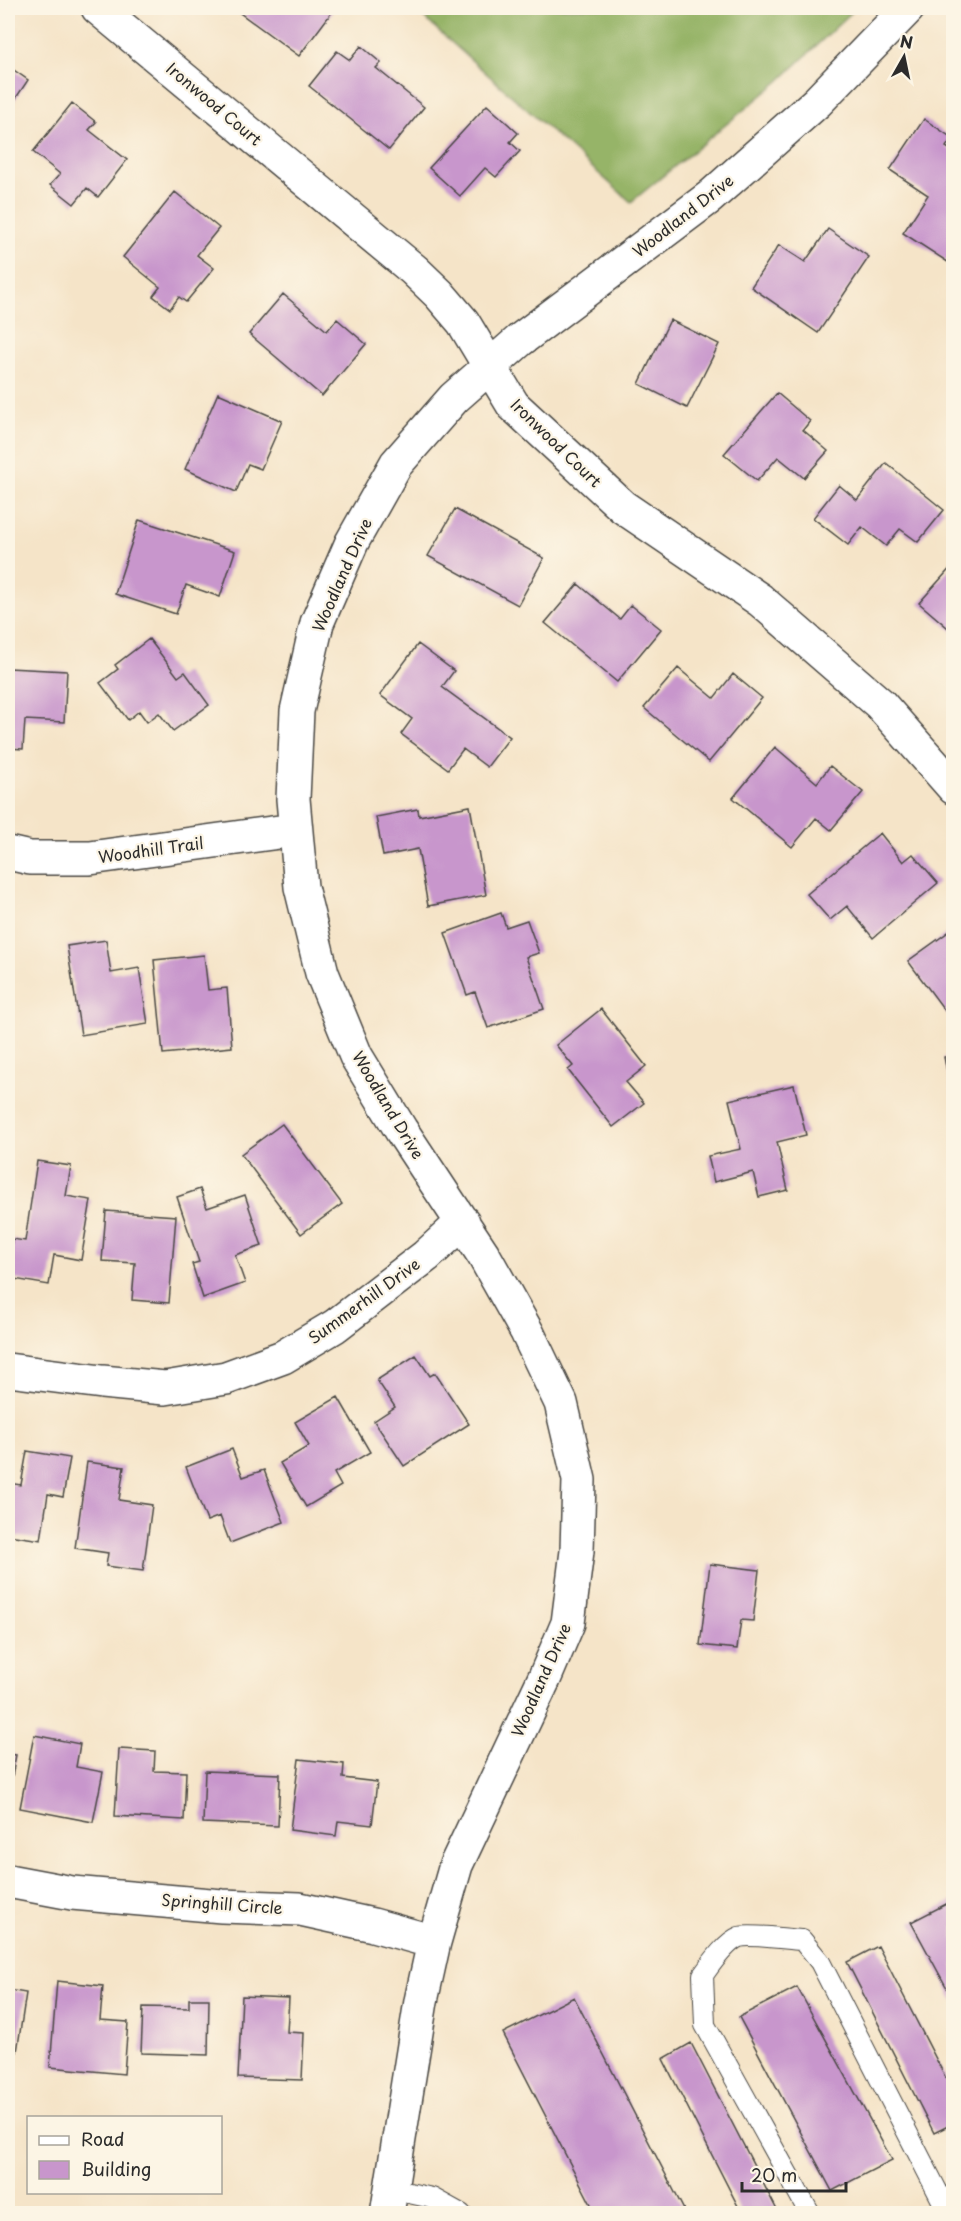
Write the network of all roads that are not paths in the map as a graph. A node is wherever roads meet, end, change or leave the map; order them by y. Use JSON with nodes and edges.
{"nodes":[{"id":1,"x":98,"y":8,"type":"edge"},
{"id":2,"x":908,"y":8,"type":"edge"},
{"id":3,"x":489,"y":367,"type":"junction"},
{"id":4,"x":954,"y":788,"type":"edge"},
{"id":5,"x":294,"y":830,"type":"junction"},
{"id":6,"x":8,"y":853,"type":"edge"},
{"id":7,"x":463,"y":1222,"type":"junction"},
{"id":8,"x":8,"y":1370,"type":"edge"},
{"id":9,"x":8,"y":1881,"type":"edge"},
{"id":10,"x":434,"y":1942,"type":"junction"},
{"id":11,"x":389,"y":2201,"type":"edge"},
{"id":12,"x":461,"y":2214,"type":"edge"},
{"id":13,"x":810,"y":2214,"type":"edge"},
{"id":14,"x":949,"y":2214,"type":"edge"}],
"edges":[{"from":1,"to":3,"type":"street","name":"Ironwood Court"},
{"from":2,"to":3,"type":"street","name":"Woodland Drive"},
{"from":3,"to":4,"type":"street","name":"Ironwood Court"},
{"from":3,"to":5,"type":"street","name":"Woodland Drive"},
{"from":5,"to":6,"type":"street","name":"Woodhill Trail"},
{"from":5,"to":7,"type":"street","name":"Woodland Drive"},
{"from":7,"to":8,"type":"street","name":"Summerhill Drive"},
{"from":7,"to":10,"type":"street","name":"Woodland Drive"},
{"from":9,"to":10,"type":"street","name":"Springhill Circle"},
{"from":10,"to":11,"type":"street","name":"Woodland Drive"},
{"from":11,"to":12,"type":"lane"},
{"from":13,"to":14,"type":"lane"}]}
